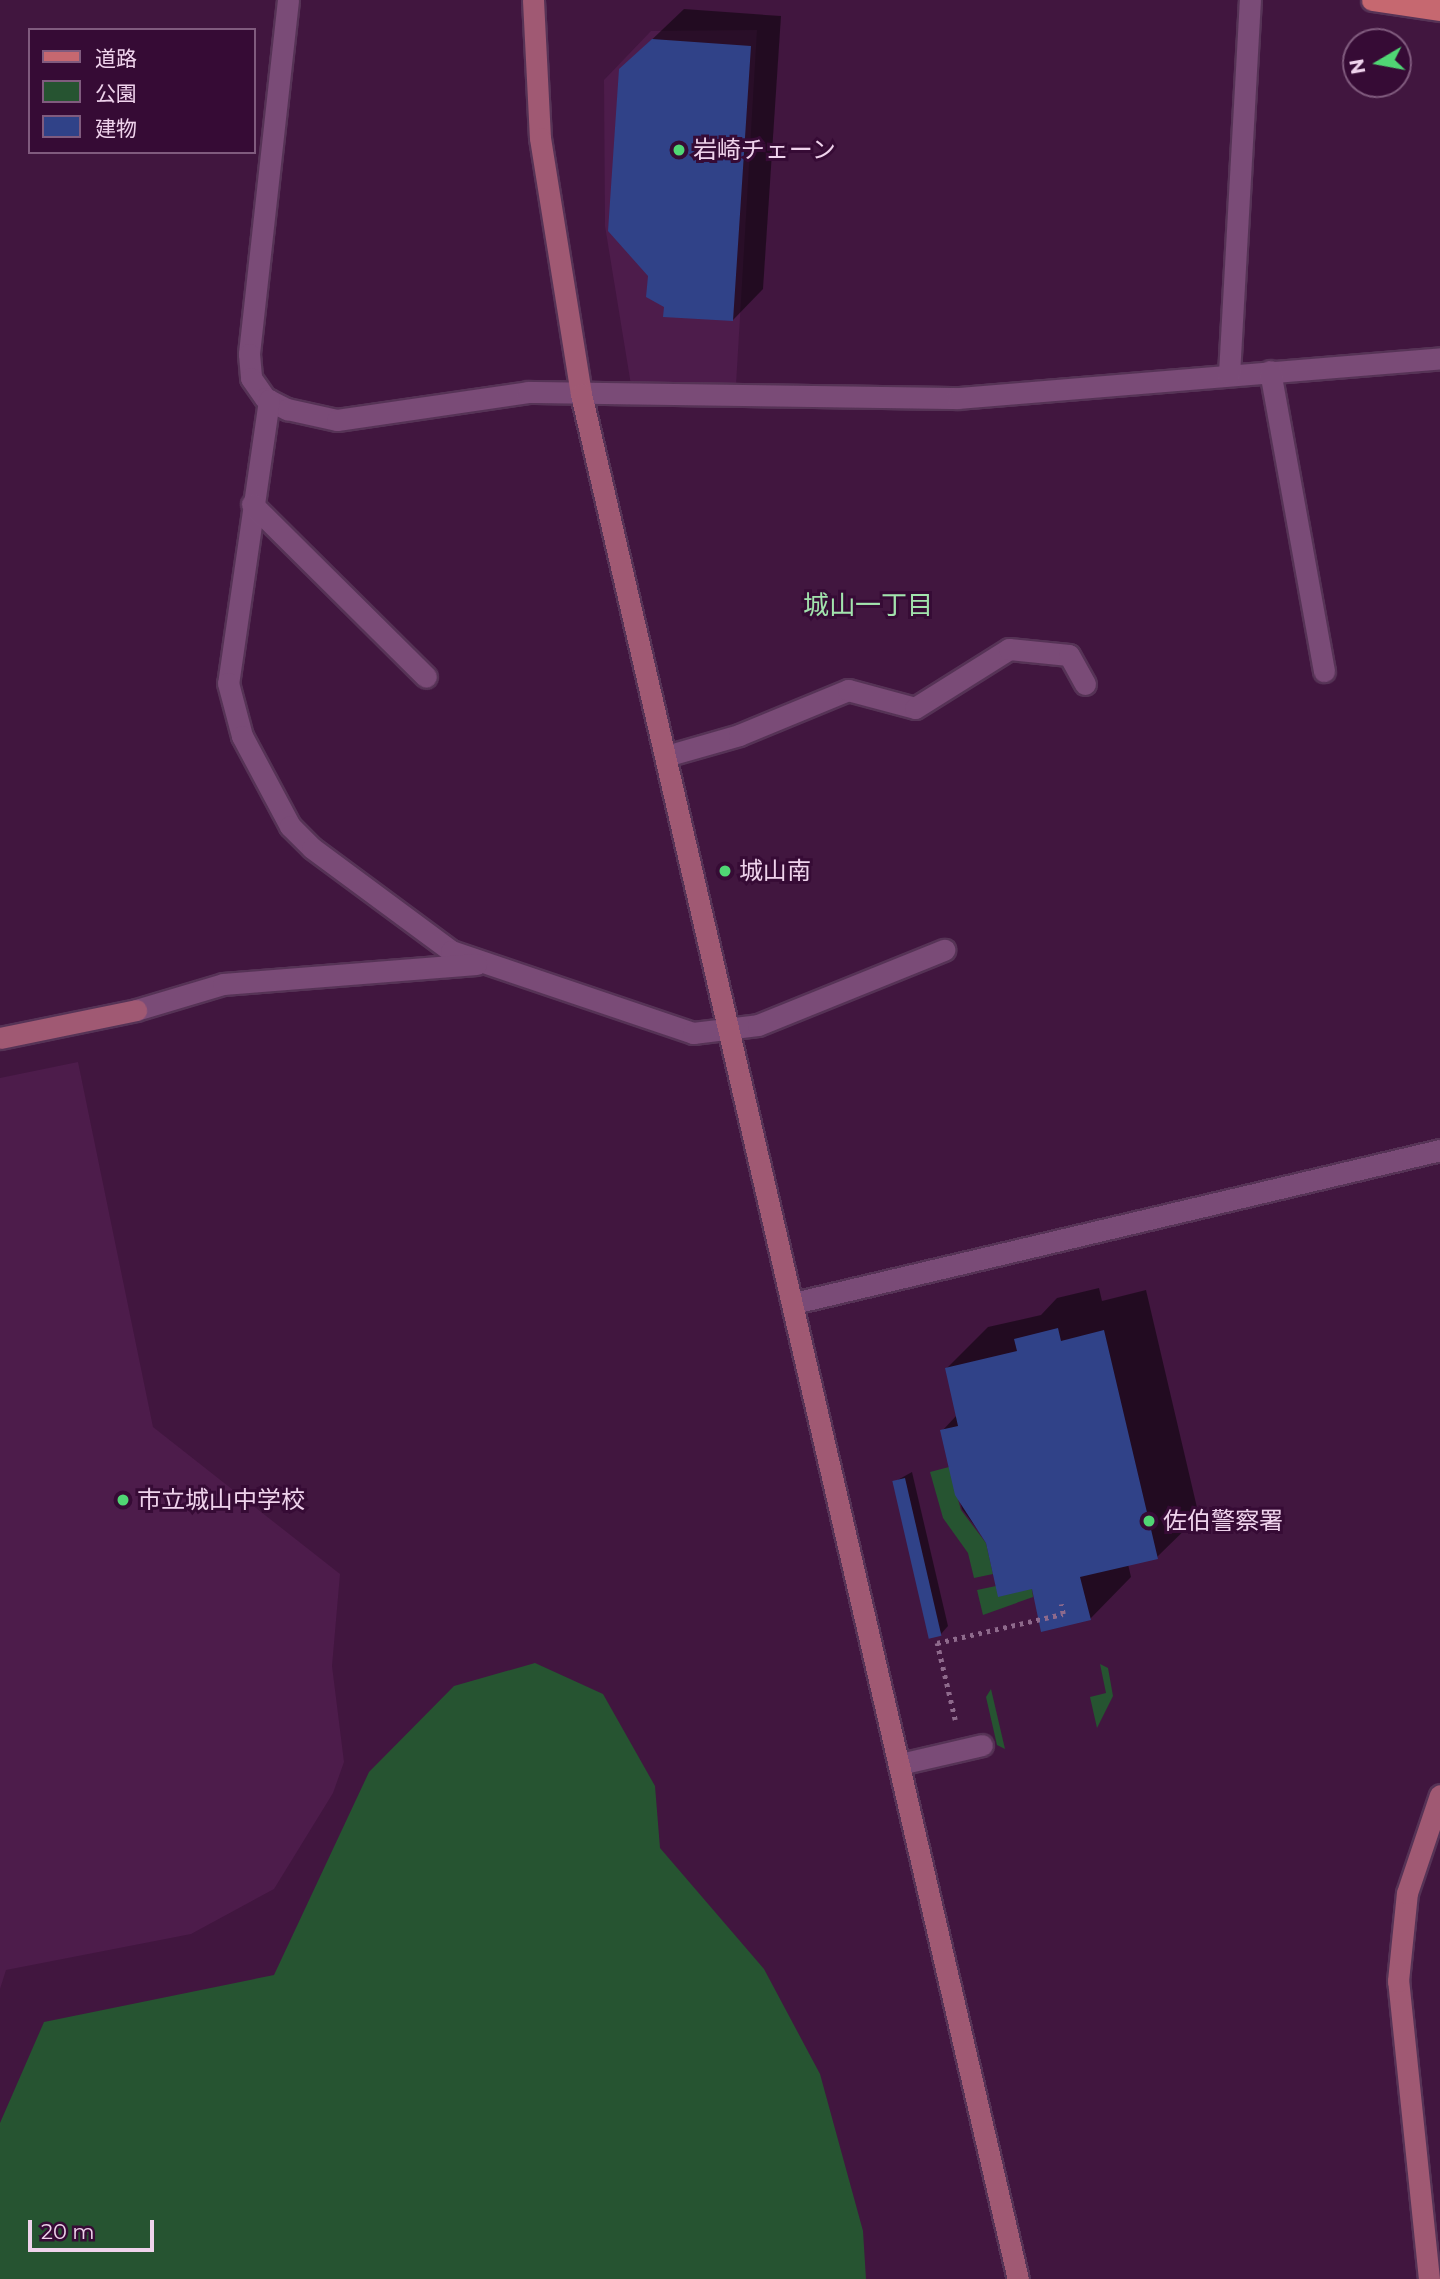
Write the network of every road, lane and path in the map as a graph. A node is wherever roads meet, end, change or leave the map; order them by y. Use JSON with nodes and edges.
{"nodes":[{"id":1,"x":288,"y":0,"type":"edge"},
{"id":2,"x":533,"y":0,"type":"edge"},
{"id":3,"x":1250,"y":0,"type":"edge"},
{"id":4,"x":1373,"y":0,"type":"edge"},
{"id":5,"x":1440,"y":10,"type":"edge"},
{"id":6,"x":1440,"y":358,"type":"edge"},
{"id":7,"x":1269,"y":371,"type":"junction"},
{"id":8,"x":1229,"y":373,"type":"junction"},
{"id":9,"x":581,"y":394,"type":"junction"},
{"id":10,"x":269,"y":400,"type":"junction"},
{"id":11,"x":252,"y":504,"type":"junction"},
{"id":12,"x":1324,"y":671,"type":"dead end"},
{"id":13,"x":426,"y":677,"type":"dead end"},
{"id":14,"x":1085,"y":684,"type":"dead end"},
{"id":15,"x":666,"y":756,"type":"junction"},
{"id":16,"x":944,"y":950,"type":"dead end"},
{"id":17,"x":482,"y":963,"type":"junction"},
{"id":18,"x":730,"y":1032,"type":"junction"},
{"id":19,"x":0,"y":1038,"type":"edge"},
{"id":20,"x":1440,"y":1150,"type":"edge"},
{"id":21,"x":794,"y":1303,"type":"junction"},
{"id":22,"x":1061,"y":1604,"type":"dead end"},
{"id":23,"x":942,"y":1725,"type":"dead end"},
{"id":24,"x":982,"y":1745,"type":"dead end"},
{"id":25,"x":900,"y":1764,"type":"junction"},
{"id":26,"x":1440,"y":1795,"type":"edge"},
{"id":27,"x":1018,"y":2279,"type":"edge"},
{"id":28,"x":1429,"y":2279,"type":"edge"}],
"edges":[{"from":1,"to":10,"type":"street"},
{"from":2,"to":9,"type":"street"},
{"from":3,"to":8,"type":"street"},
{"from":4,"to":5,"type":"main road"},
{"from":6,"to":7,"type":"street"},
{"from":7,"to":8,"type":"street"},
{"from":7,"to":12,"type":"street"},
{"from":8,"to":9,"type":"street"},
{"from":9,"to":10,"type":"street"},
{"from":9,"to":15,"type":"street"},
{"from":10,"to":11,"type":"street"},
{"from":11,"to":13,"type":"street"},
{"from":11,"to":17,"type":"street"},
{"from":14,"to":15,"type":"street"},
{"from":15,"to":18,"type":"street"},
{"from":16,"to":18,"type":"street"},
{"from":17,"to":18,"type":"street"},
{"from":17,"to":19,"type":"street"},
{"from":18,"to":21,"type":"street"},
{"from":20,"to":21,"type":"street"},
{"from":21,"to":25,"type":"street"},
{"from":22,"to":23,"type":"path"},
{"from":24,"to":25,"type":"street"},
{"from":25,"to":27,"type":"street"},
{"from":26,"to":28,"type":"street"}]}
